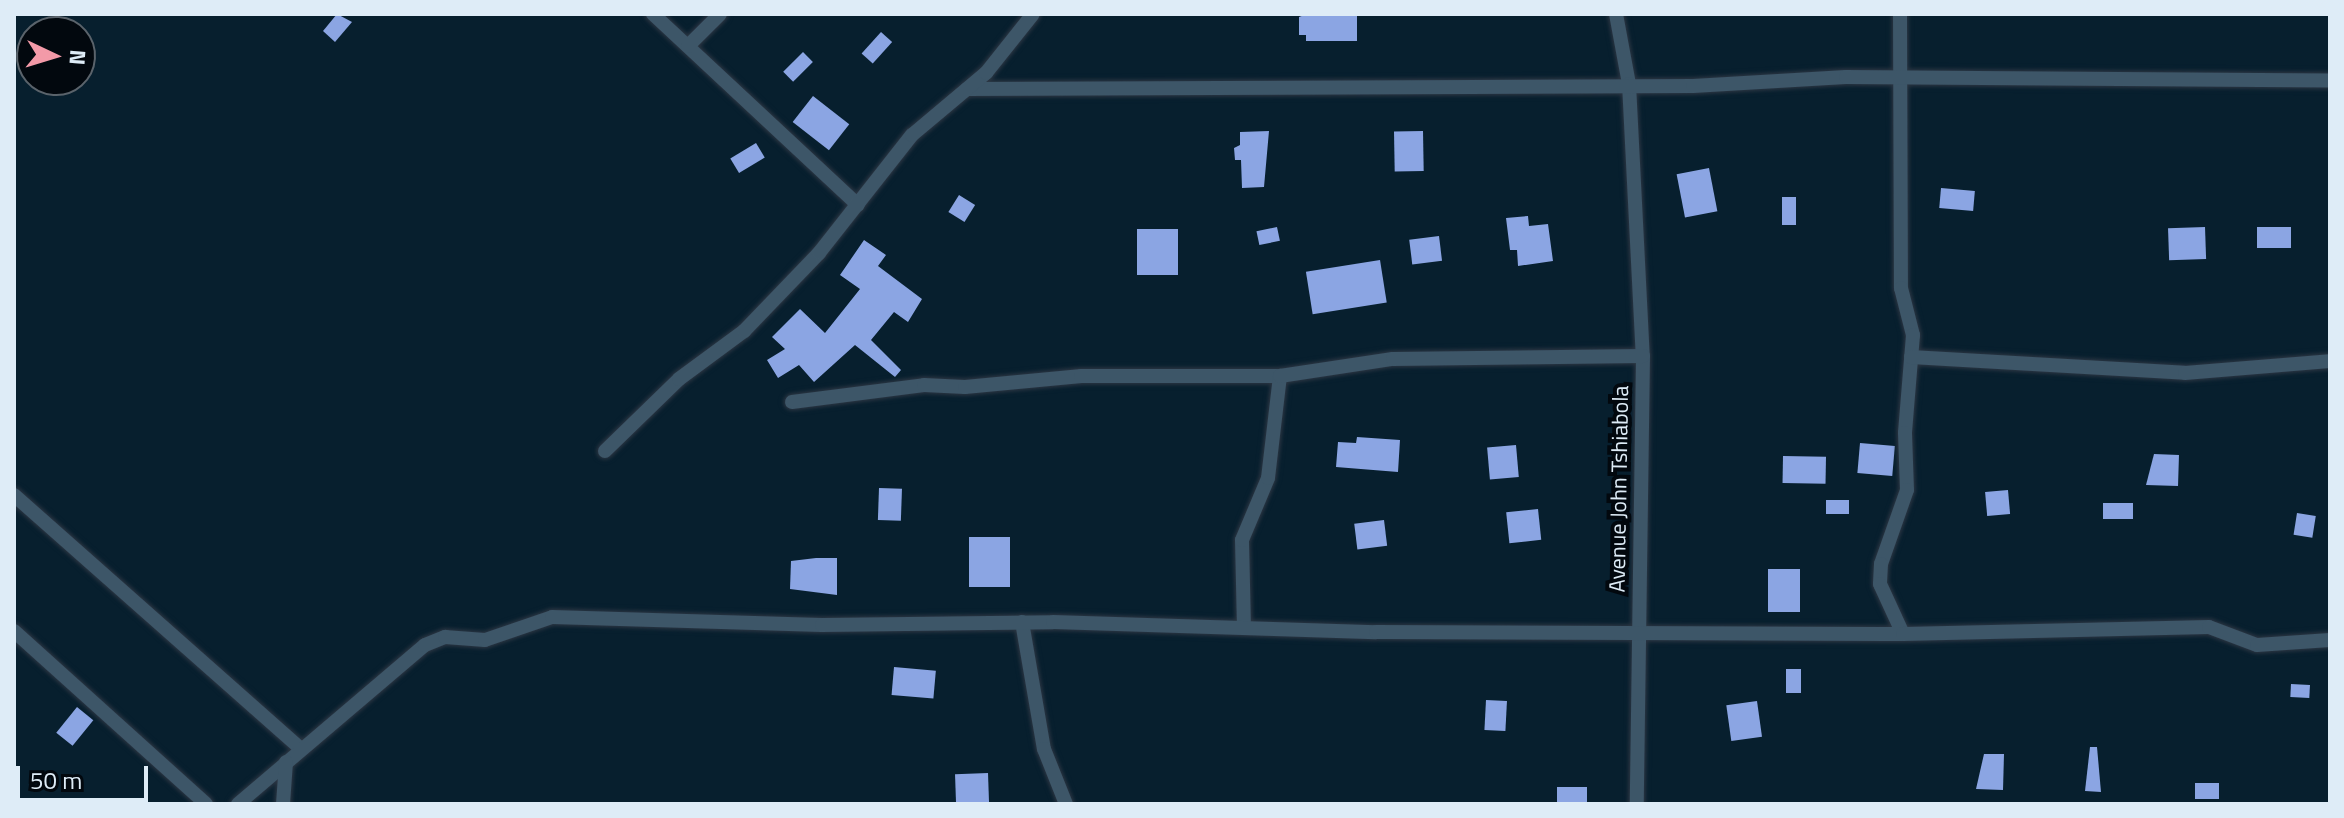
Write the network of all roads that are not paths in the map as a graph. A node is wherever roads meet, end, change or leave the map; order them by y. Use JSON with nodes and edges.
{"nodes":[{"id":1,"x":653,"y":14,"type":"edge"},
{"id":2,"x":720,"y":14,"type":"edge"},
{"id":3,"x":1033,"y":14,"type":"edge"},
{"id":4,"x":1616,"y":14,"type":"edge"},
{"id":5,"x":1900,"y":14,"type":"edge"},
{"id":6,"x":688,"y":46,"type":"junction"},
{"id":7,"x":1898,"y":80,"type":"junction"},
{"id":8,"x":2330,"y":80,"type":"edge"},
{"id":9,"x":1629,"y":84,"type":"junction"},
{"id":10,"x":967,"y":89,"type":"junction"},
{"id":11,"x":858,"y":205,"type":"junction"},
{"id":12,"x":1643,"y":356,"type":"junction"},
{"id":13,"x":1911,"y":357,"type":"junction"},
{"id":14,"x":2330,"y":361,"type":"edge"},
{"id":15,"x":1280,"y":376,"type":"junction"},
{"id":16,"x":792,"y":402,"type":"dead end"},
{"id":17,"x":605,"y":451,"type":"dead end"},
{"id":18,"x":14,"y":495,"type":"edge"},
{"id":19,"x":1022,"y":622,"type":"junction"},
{"id":20,"x":1244,"y":628,"type":"junction"},
{"id":21,"x":1638,"y":629,"type":"junction"},
{"id":22,"x":14,"y":631,"type":"edge"},
{"id":23,"x":1903,"y":634,"type":"junction"},
{"id":24,"x":2330,"y":640,"type":"edge"},
{"id":25,"x":300,"y":748,"type":"junction"},
{"id":26,"x":286,"y":762,"type":"junction"},
{"id":27,"x":206,"y":804,"type":"edge"},
{"id":28,"x":238,"y":804,"type":"edge"},
{"id":29,"x":283,"y":804,"type":"edge"},
{"id":30,"x":1066,"y":804,"type":"edge"},
{"id":31,"x":1637,"y":804,"type":"edge"}],
"edges":[{"from":1,"to":6,"type":"street"},
{"from":2,"to":6,"type":"street"},
{"from":3,"to":10,"type":"street"},
{"from":4,"to":9,"type":"street","name":"Avenue John Tshiabola"},
{"from":5,"to":7,"type":"street"},
{"from":6,"to":11,"type":"street"},
{"from":7,"to":8,"type":"street"},
{"from":7,"to":9,"type":"street"},
{"from":7,"to":13,"type":"street"},
{"from":9,"to":10,"type":"street"},
{"from":9,"to":12,"type":"street","name":"Avenue John Tshiabola"},
{"from":10,"to":11,"type":"street"},
{"from":11,"to":17,"type":"street"},
{"from":12,"to":15,"type":"street"},
{"from":12,"to":21,"type":"street","name":"Avenue John Tshiabola"},
{"from":13,"to":14,"type":"street"},
{"from":13,"to":23,"type":"street"},
{"from":15,"to":16,"type":"street"},
{"from":15,"to":20,"type":"street"},
{"from":18,"to":25,"type":"street"},
{"from":19,"to":20,"type":"street"},
{"from":19,"to":25,"type":"street"},
{"from":19,"to":30,"type":"street"},
{"from":20,"to":21,"type":"street"},
{"from":21,"to":23,"type":"street"},
{"from":21,"to":31,"type":"street","name":"Avenue John Tshiabola"},
{"from":22,"to":27,"type":"street"},
{"from":23,"to":24,"type":"street"},
{"from":25,"to":26,"type":"street"},
{"from":26,"to":28,"type":"street"},
{"from":26,"to":29,"type":"street"}]}
